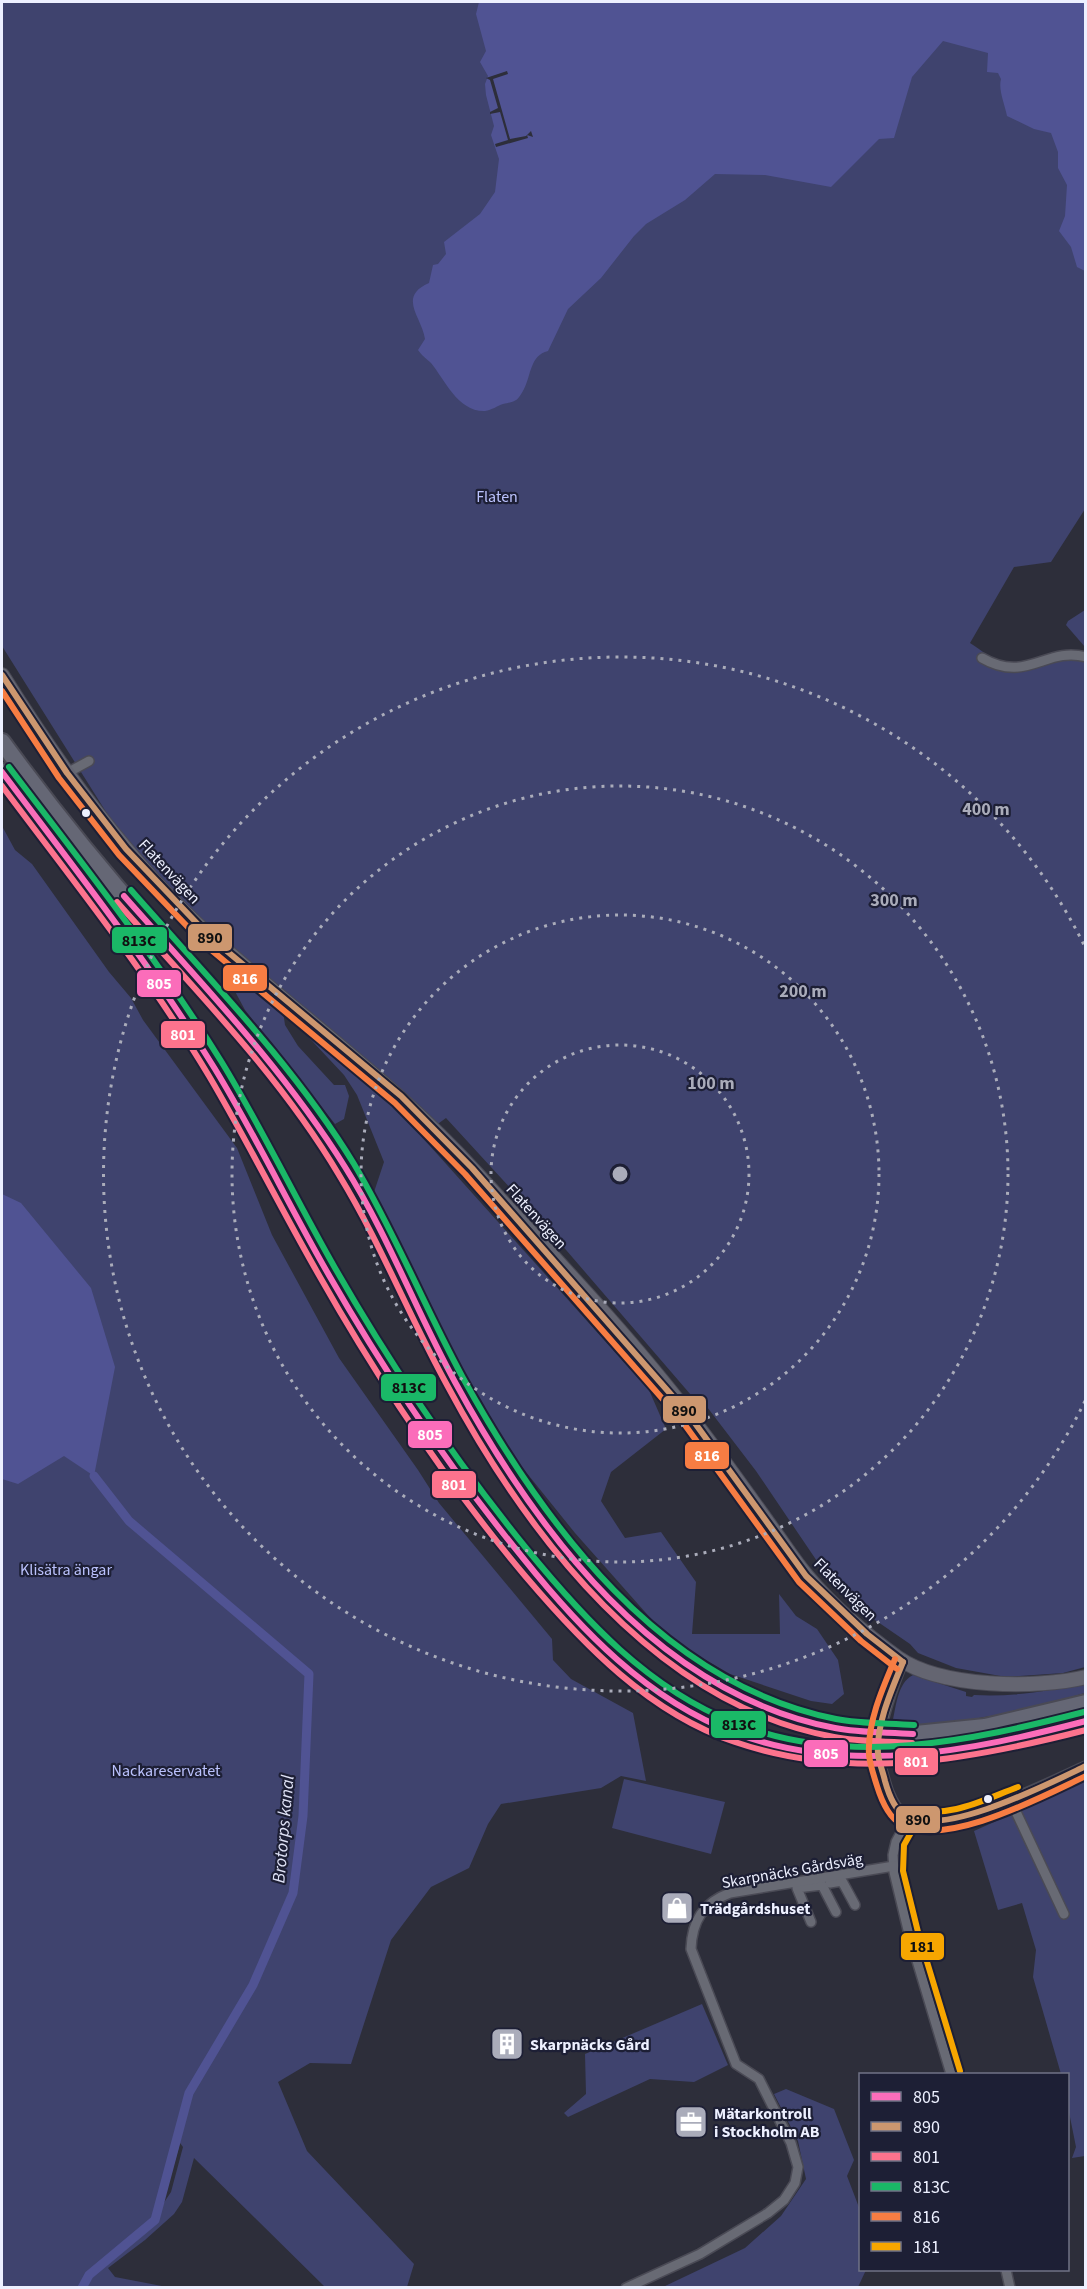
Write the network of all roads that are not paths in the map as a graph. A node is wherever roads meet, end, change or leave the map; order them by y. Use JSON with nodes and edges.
{"nodes":[{"id":1,"x":1086,"y":657,"type":"edge"},
{"id":2,"x":982,"y":658,"type":"dead end"},
{"id":3,"x":2,"y":675,"type":"edge"},
{"id":4,"x":2,"y":742,"type":"edge"},
{"id":5,"x":89,"y":761,"type":"dead end"},
{"id":6,"x":2,"y":772,"type":"edge"},
{"id":7,"x":67,"y":773,"type":"junction"},
{"id":8,"x":903,"y":1662,"type":"junction"},
{"id":9,"x":1086,"y":1677,"type":"edge"},
{"id":10,"x":1086,"y":1702,"type":"edge"},
{"id":11,"x":1086,"y":1721,"type":"edge"},
{"id":12,"x":1086,"y":1766,"type":"edge"},
{"id":13,"x":1010,"y":1799,"type":"junction"},
{"id":14,"x":909,"y":1818,"type":"junction"},
{"id":15,"x":894,"y":1866,"type":"junction"},
{"id":16,"x":822,"y":1885,"type":"junction"},
{"id":17,"x":855,"y":1905,"type":"dead end"},
{"id":18,"x":836,"y":1912,"type":"dead end"},
{"id":19,"x":1064,"y":1914,"type":"dead end"},
{"id":20,"x":811,"y":1922,"type":"dead end"},
{"id":21,"x":951,"y":2073,"type":"edge"},
{"id":22,"x":1006,"y":2271,"type":"edge"},
{"id":23,"x":626,"y":2288,"type":"edge"},
{"id":24,"x":1010,"y":2288,"type":"edge"}],
"edges":[{"from":1,"to":2,"type":"street"},
{"from":3,"to":7,"type":"street","name":"Flatenvägen"},
{"from":4,"to":10,"type":"highway","bridge":true},
{"from":5,"to":7,"type":"street"},
{"from":6,"to":11,"type":"highway","bridge":true},
{"from":7,"to":8,"type":"street","name":"Flatenvägen"},
{"from":8,"to":9,"type":"street","name":"Flatenvägen"},
{"from":8,"to":14,"type":"street"},
{"from":12,"to":13,"type":"street"},
{"from":13,"to":14,"type":"street"},
{"from":13,"to":19,"type":"street"},
{"from":14,"to":15,"type":"street"},
{"from":15,"to":21,"type":"street"},
{"from":15,"to":23,"type":"street","name":"Skarpnäcks Gårdsväg"},
{"from":16,"to":17,"type":"street"},
{"from":16,"to":18,"type":"street"},
{"from":16,"to":20,"type":"street"},
{"from":22,"to":24,"type":"street"}]}
